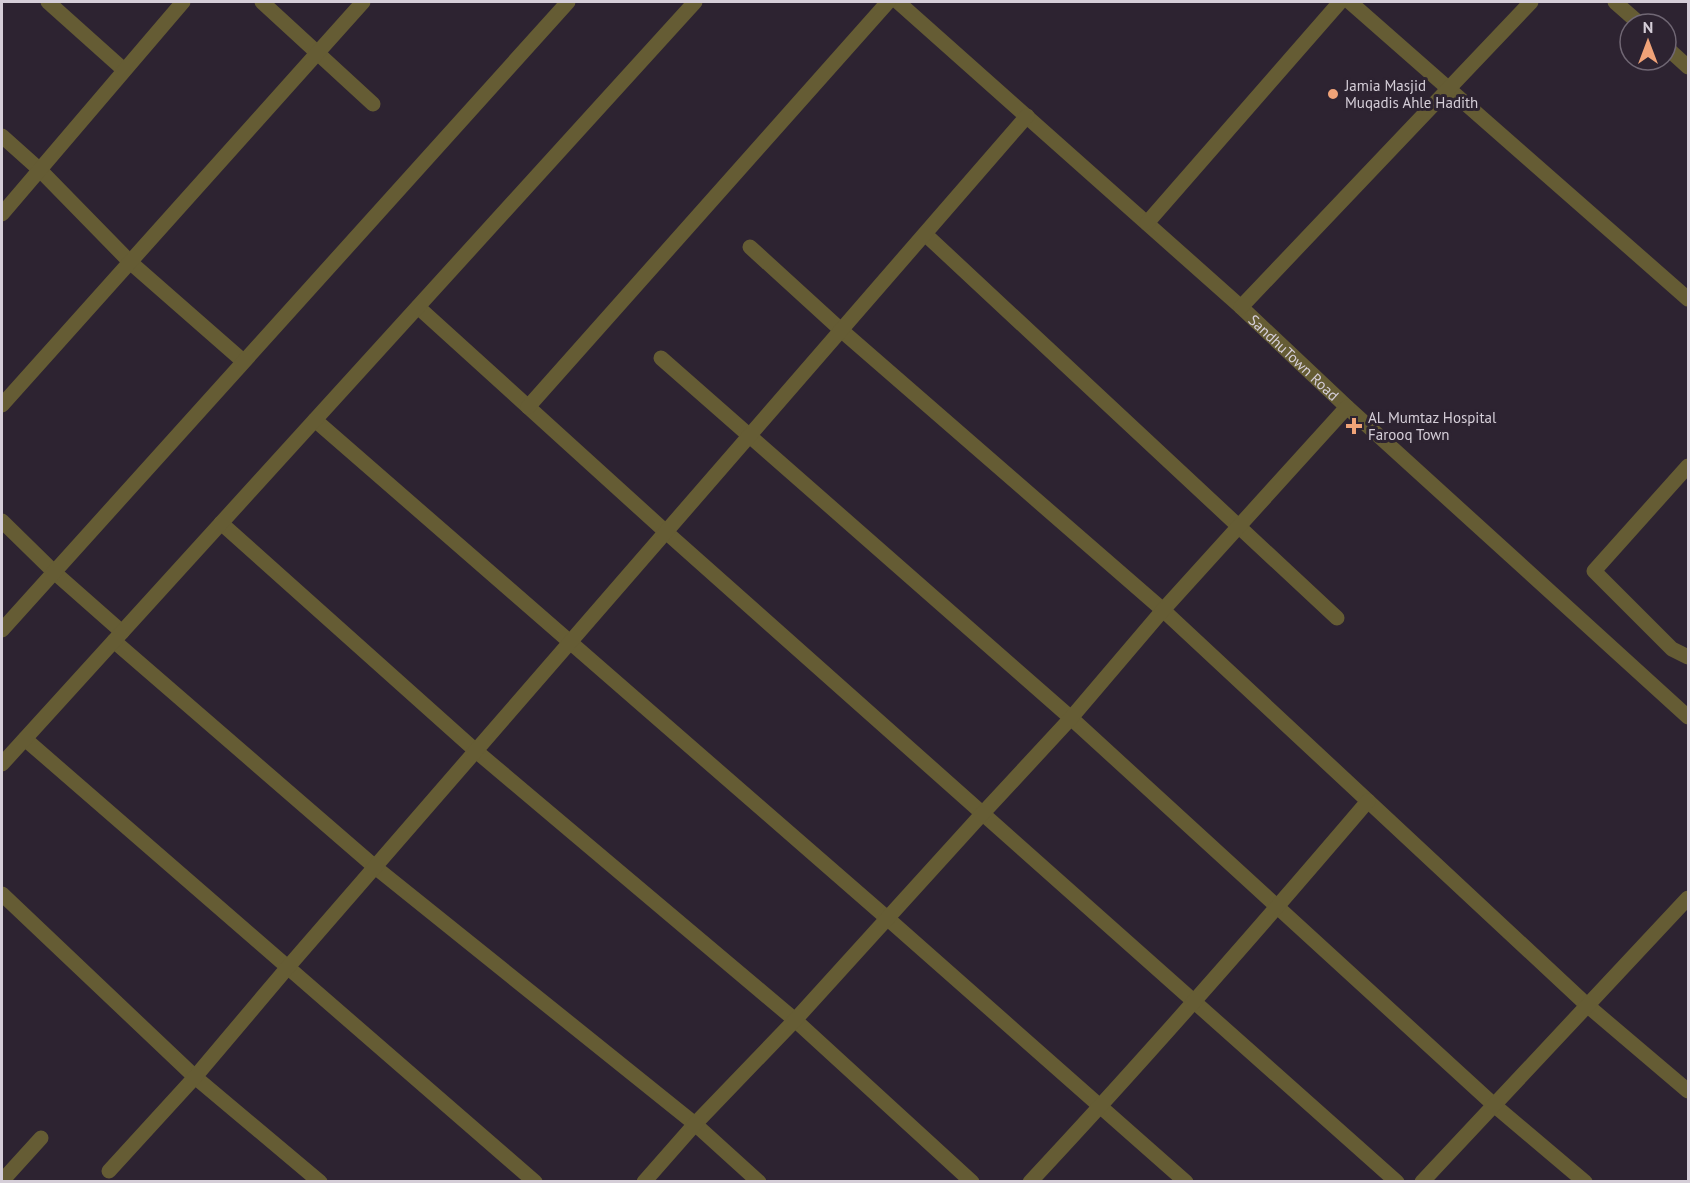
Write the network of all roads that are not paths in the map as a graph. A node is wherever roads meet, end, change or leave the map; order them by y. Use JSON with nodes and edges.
{"nodes":[{"id":1,"x":48,"y":2,"type":"edge"},
{"id":2,"x":183,"y":2,"type":"edge"},
{"id":3,"x":262,"y":2,"type":"edge"},
{"id":4,"x":363,"y":2,"type":"edge"},
{"id":5,"x":568,"y":2,"type":"edge"},
{"id":6,"x":695,"y":2,"type":"edge"},
{"id":7,"x":888,"y":2,"type":"edge"},
{"id":8,"x":898,"y":2,"type":"edge"},
{"id":9,"x":1340,"y":2,"type":"edge"},
{"id":10,"x":1350,"y":2,"type":"edge"},
{"id":11,"x":1531,"y":2,"type":"edge"},
{"id":12,"x":1615,"y":2,"type":"edge"},
{"id":13,"x":1626,"y":12,"type":"edge"},
{"id":14,"x":318,"y":53,"type":"junction"},
{"id":15,"x":124,"y":70,"type":"junction"},
{"id":16,"x":1449,"y":88,"type":"junction"},
{"id":17,"x":373,"y":104,"type":"dead end"},
{"id":18,"x":1027,"y":116,"type":"junction"},
{"id":19,"x":2,"y":136,"type":"edge"},
{"id":20,"x":40,"y":170,"type":"junction"},
{"id":21,"x":2,"y":214,"type":"edge"},
{"id":22,"x":1147,"y":223,"type":"junction"},
{"id":23,"x":925,"y":234,"type":"junction"},
{"id":24,"x":750,"y":247,"type":"dead end"},
{"id":25,"x":130,"y":262,"type":"junction"},
{"id":26,"x":1689,"y":299,"type":"edge"},
{"id":27,"x":418,"y":307,"type":"junction"},
{"id":28,"x":1241,"y":307,"type":"junction"},
{"id":29,"x":841,"y":330,"type":"junction"},
{"id":30,"x":661,"y":358,"type":"dead end"},
{"id":31,"x":243,"y":361,"type":"junction"},
{"id":32,"x":2,"y":405,"type":"edge"},
{"id":33,"x":528,"y":407,"type":"junction"},
{"id":34,"x":1347,"y":407,"type":"junction"},
{"id":35,"x":315,"y":420,"type":"junction"},
{"id":36,"x":750,"y":435,"type":"junction"},
{"id":37,"x":1689,"y":466,"type":"edge"},
{"id":38,"x":2,"y":521,"type":"edge"},
{"id":39,"x":221,"y":523,"type":"junction"},
{"id":40,"x":1238,"y":527,"type":"junction"},
{"id":41,"x":666,"y":532,"type":"junction"},
{"id":42,"x":54,"y":572,"type":"junction"},
{"id":43,"x":1163,"y":610,"type":"junction"},
{"id":44,"x":1337,"y":618,"type":"dead end"},
{"id":45,"x":2,"y":630,"type":"edge"},
{"id":46,"x":118,"y":636,"type":"junction"},
{"id":47,"x":571,"y":642,"type":"junction"},
{"id":48,"x":1689,"y":657,"type":"edge"},
{"id":49,"x":1689,"y":717,"type":"edge"},
{"id":50,"x":1071,"y":718,"type":"junction"},
{"id":51,"x":25,"y":739,"type":"junction"},
{"id":52,"x":476,"y":751,"type":"junction"},
{"id":53,"x":2,"y":764,"type":"edge"},
{"id":54,"x":1368,"y":801,"type":"junction"},
{"id":55,"x":983,"y":813,"type":"junction"},
{"id":56,"x":375,"y":867,"type":"junction"},
{"id":57,"x":2,"y":894,"type":"edge"},
{"id":58,"x":1689,"y":898,"type":"edge"},
{"id":59,"x":1277,"y":907,"type":"junction"},
{"id":60,"x":887,"y":918,"type":"junction"},
{"id":61,"x":288,"y":967,"type":"junction"},
{"id":62,"x":1193,"y":1000,"type":"junction"},
{"id":63,"x":1588,"y":1006,"type":"junction"},
{"id":64,"x":795,"y":1020,"type":"junction"},
{"id":65,"x":195,"y":1077,"type":"junction"},
{"id":66,"x":1689,"y":1091,"type":"edge"},
{"id":67,"x":1101,"y":1106,"type":"junction"},
{"id":68,"x":1494,"y":1106,"type":"junction"},
{"id":69,"x":695,"y":1124,"type":"junction"},
{"id":70,"x":41,"y":1138,"type":"dead end"},
{"id":71,"x":109,"y":1171,"type":"dead end"},
{"id":72,"x":2,"y":1181,"type":"edge"},
{"id":73,"x":321,"y":1182,"type":"edge"},
{"id":74,"x":535,"y":1182,"type":"edge"},
{"id":75,"x":644,"y":1182,"type":"edge"},
{"id":76,"x":759,"y":1182,"type":"edge"},
{"id":77,"x":972,"y":1182,"type":"edge"},
{"id":78,"x":1030,"y":1182,"type":"edge"},
{"id":79,"x":1186,"y":1182,"type":"edge"},
{"id":80,"x":1397,"y":1182,"type":"edge"},
{"id":81,"x":1422,"y":1182,"type":"edge"},
{"id":82,"x":1586,"y":1182,"type":"edge"}],
"edges":[{"from":1,"to":15,"type":"street"},
{"from":2,"to":15,"type":"street"},
{"from":3,"to":14,"type":"street"},
{"from":4,"to":14,"type":"street"},
{"from":5,"to":31,"type":"street"},
{"from":6,"to":27,"type":"street"},
{"from":7,"to":33,"type":"street"},
{"from":8,"to":18,"type":"street","name":"SandhuTown Road"},
{"from":9,"to":22,"type":"street"},
{"from":10,"to":16,"type":"street"},
{"from":11,"to":16,"type":"street"},
{"from":12,"to":13,"type":"street"},
{"from":14,"to":17,"type":"street"},
{"from":14,"to":25,"type":"street"},
{"from":15,"to":20,"type":"street"},
{"from":16,"to":26,"type":"street"},
{"from":16,"to":28,"type":"street"},
{"from":18,"to":22,"type":"street","name":"SandhuTown Road"},
{"from":18,"to":23,"type":"street"},
{"from":19,"to":20,"type":"street"},
{"from":20,"to":21,"type":"street"},
{"from":20,"to":25,"type":"street"},
{"from":22,"to":28,"type":"street","name":"SandhuTown Road"},
{"from":23,"to":29,"type":"street"},
{"from":23,"to":40,"type":"street"},
{"from":24,"to":29,"type":"street"},
{"from":25,"to":31,"type":"street"},
{"from":25,"to":32,"type":"street"},
{"from":27,"to":33,"type":"street"},
{"from":27,"to":35,"type":"street"},
{"from":28,"to":34,"type":"street","name":"SandhuTown Road"},
{"from":29,"to":36,"type":"street"},
{"from":29,"to":43,"type":"street"},
{"from":30,"to":36,"type":"street"},
{"from":31,"to":42,"type":"street"},
{"from":33,"to":41,"type":"street"},
{"from":34,"to":40,"type":"street"},
{"from":34,"to":49,"type":"street","name":"SandhuTown Road"},
{"from":35,"to":39,"type":"street"},
{"from":35,"to":47,"type":"street"},
{"from":36,"to":41,"type":"street"},
{"from":36,"to":50,"type":"street"},
{"from":37,"to":48,"type":"street"},
{"from":38,"to":42,"type":"street"},
{"from":39,"to":46,"type":"street"},
{"from":39,"to":52,"type":"street"},
{"from":40,"to":43,"type":"street"},
{"from":40,"to":44,"type":"street"},
{"from":41,"to":47,"type":"street"},
{"from":41,"to":55,"type":"street"},
{"from":42,"to":45,"type":"street"},
{"from":42,"to":46,"type":"street"},
{"from":43,"to":50,"type":"street"},
{"from":43,"to":54,"type":"street"},
{"from":46,"to":51,"type":"street"},
{"from":46,"to":56,"type":"street"},
{"from":47,"to":52,"type":"street"},
{"from":47,"to":60,"type":"street"},
{"from":50,"to":55,"type":"street"},
{"from":50,"to":59,"type":"street"},
{"from":51,"to":53,"type":"street"},
{"from":51,"to":61,"type":"street"},
{"from":52,"to":56,"type":"street"},
{"from":52,"to":64,"type":"street"},
{"from":54,"to":59,"type":"street"},
{"from":54,"to":63,"type":"street"},
{"from":55,"to":60,"type":"street"},
{"from":55,"to":62,"type":"street"},
{"from":56,"to":61,"type":"street"},
{"from":56,"to":69,"type":"street"},
{"from":57,"to":65,"type":"street"},
{"from":58,"to":63,"type":"street"},
{"from":59,"to":62,"type":"street"},
{"from":59,"to":68,"type":"street"},
{"from":60,"to":64,"type":"street"},
{"from":60,"to":67,"type":"street"},
{"from":61,"to":65,"type":"street"},
{"from":61,"to":74,"type":"street"},
{"from":62,"to":67,"type":"street"},
{"from":62,"to":80,"type":"street"},
{"from":63,"to":66,"type":"street"},
{"from":63,"to":68,"type":"street"},
{"from":64,"to":69,"type":"street"},
{"from":64,"to":77,"type":"street"},
{"from":65,"to":71,"type":"street"},
{"from":65,"to":73,"type":"street"},
{"from":67,"to":78,"type":"street"},
{"from":67,"to":79,"type":"street"},
{"from":68,"to":81,"type":"street"},
{"from":68,"to":82,"type":"street"},
{"from":69,"to":75,"type":"street"},
{"from":69,"to":76,"type":"street"},
{"from":70,"to":72,"type":"street"}]}
